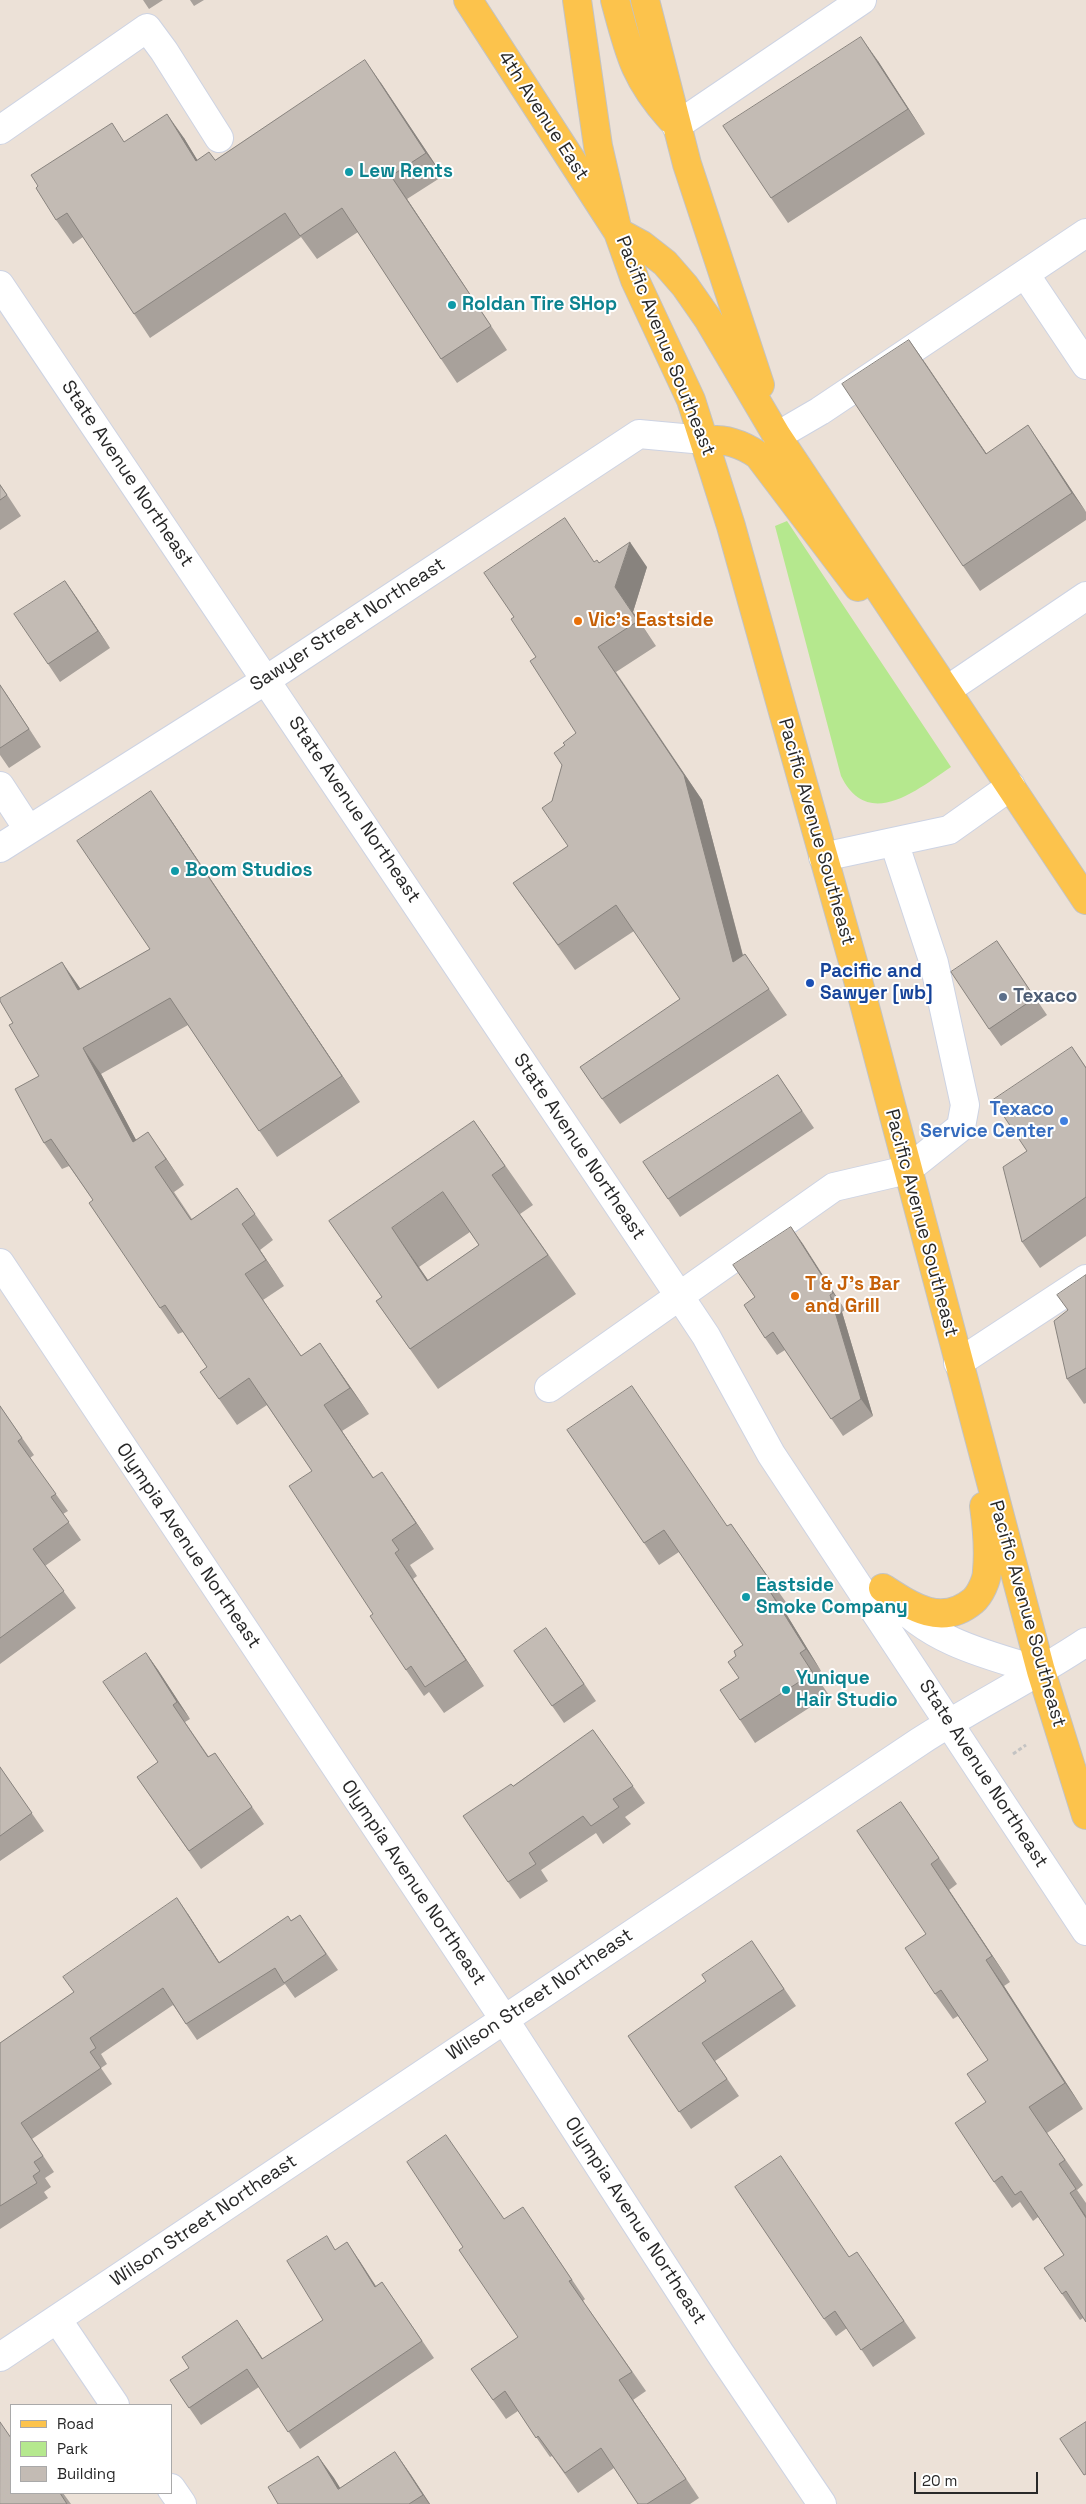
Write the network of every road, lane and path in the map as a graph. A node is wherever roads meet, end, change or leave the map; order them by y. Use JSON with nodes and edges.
{"nodes":[{"id":1,"x":468,"y":0,"type":"edge"},
{"id":2,"x":577,"y":0,"type":"edge"},
{"id":3,"x":615,"y":0,"type":"edge"},
{"id":4,"x":645,"y":0,"type":"edge"},
{"id":5,"x":862,"y":0,"type":"edge"},
{"id":6,"x":676,"y":126,"type":"junction"},
{"id":7,"x":0,"y":130,"type":"edge"},
{"id":8,"x":219,"y":138,"type":"dead end"},
{"id":9,"x":618,"y":232,"type":"junction"},
{"id":10,"x":1086,"y":233,"type":"edge"},
{"id":11,"x":1025,"y":274,"type":"junction"},
{"id":12,"x":0,"y":285,"type":"edge"},
{"id":13,"x":1086,"y":365,"type":"edge"},
{"id":14,"x":777,"y":436,"type":"junction"},
{"id":15,"x":704,"y":440,"type":"junction"},
{"id":16,"x":1086,"y":596,"type":"edge"},
{"id":17,"x":266,"y":680,"type":"junction"},
{"id":18,"x":947,"y":690,"type":"junction"},
{"id":19,"x":0,"y":786,"type":"edge"},
{"id":20,"x":1011,"y":786,"type":"junction"},
{"id":21,"x":28,"y":829,"type":"junction"},
{"id":22,"x":894,"y":842,"type":"junction"},
{"id":23,"x":0,"y":848,"type":"edge"},
{"id":24,"x":823,"y":857,"type":"junction"},
{"id":25,"x":1086,"y":900,"type":"edge"},
{"id":26,"x":907,"y":1170,"type":"junction"},
{"id":27,"x":0,"y":1263,"type":"edge"},
{"id":28,"x":1086,"y":1279,"type":"edge"},
{"id":29,"x":680,"y":1297,"type":"junction"},
{"id":30,"x":706,"y":1336,"type":"junction"},
{"id":31,"x":958,"y":1363,"type":"junction"},
{"id":32,"x":549,"y":1388,"type":"dead end"},
{"id":33,"x":971,"y":1413,"type":"junction"},
{"id":34,"x":884,"y":1588,"type":"junction"},
{"id":35,"x":1086,"y":1642,"type":"edge"},
{"id":36,"x":1041,"y":1671,"type":"junction"},
{"id":37,"x":949,"y":1722,"type":"junction"},
{"id":38,"x":1086,"y":1815,"type":"edge"},
{"id":39,"x":1086,"y":1931,"type":"edge"},
{"id":40,"x":504,"y":2019,"type":"junction"},
{"id":41,"x":57,"y":2319,"type":"junction"},
{"id":42,"x":0,"y":2357,"type":"edge"},
{"id":43,"x":114,"y":2404,"type":"edge"},
{"id":44,"x":172,"y":2489,"type":"edge"},
{"id":45,"x":182,"y":2504,"type":"edge"},
{"id":46,"x":822,"y":2504,"type":"edge"}],
"edges":[{"from":1,"to":9,"type":"main road","name":"4th Avenue East"},
{"from":2,"to":9,"type":"main road","name":"Pacific Avenue Southeast"},
{"from":3,"to":6,"type":"main road"},
{"from":4,"to":6,"type":"main road"},
{"from":5,"to":6,"type":"street"},
{"from":6,"to":14,"type":"main road"},
{"from":7,"to":8,"type":"street"},
{"from":9,"to":14,"type":"main road"},
{"from":9,"to":15,"type":"main road","name":"Pacific Avenue Southeast"},
{"from":10,"to":11,"type":"street"},
{"from":11,"to":13,"type":"street"},
{"from":11,"to":14,"type":"street"},
{"from":12,"to":17,"type":"street","name":"State Avenue Northeast"},
{"from":14,"to":18,"type":"main road"},
{"from":15,"to":17,"type":"street","name":"Sawyer Street Northeast"},
{"from":15,"to":18,"type":"main road"},
{"from":15,"to":24,"type":"main road","name":"Pacific Avenue Southeast"},
{"from":16,"to":18,"type":"street"},
{"from":17,"to":21,"type":"street","name":"Sawyer Street Northeast"},
{"from":17,"to":29,"type":"street","name":"State Avenue Northeast"},
{"from":18,"to":20,"type":"main road"},
{"from":19,"to":21,"type":"street"},
{"from":20,"to":22,"type":"street"},
{"from":20,"to":25,"type":"main road"},
{"from":21,"to":23,"type":"street","name":"Sawyer Street Northeast"},
{"from":22,"to":24,"type":"street"},
{"from":22,"to":26,"type":"street"},
{"from":24,"to":26,"type":"main road","name":"Pacific Avenue Southeast"},
{"from":26,"to":29,"type":"street"},
{"from":26,"to":31,"type":"main road","name":"Pacific Avenue Southeast"},
{"from":27,"to":40,"type":"street","name":"Olympia Avenue Northeast"},
{"from":28,"to":31,"type":"street"},
{"from":29,"to":30,"type":"street","name":"State Avenue Northeast"},
{"from":29,"to":32,"type":"street"},
{"from":30,"to":34,"type":"street","name":"State Avenue Northeast"},
{"from":30,"to":37,"type":"street","name":"State Avenue Northeast"},
{"from":31,"to":33,"type":"main road","name":"Pacific Avenue Southeast"},
{"from":33,"to":34,"type":"main road"},
{"from":33,"to":36,"type":"main road","name":"Pacific Avenue Southeast"},
{"from":34,"to":36,"type":"street","name":"State Avenue Northeast"},
{"from":35,"to":36,"type":"street","name":"Wilson Street Northeast"},
{"from":36,"to":37,"type":"street","name":"Wilson Street Northeast"},
{"from":36,"to":38,"type":"main road","name":"Pacific Avenue Southeast"},
{"from":37,"to":39,"type":"street","name":"State Avenue Northeast"},
{"from":37,"to":40,"type":"street","name":"Wilson Street Northeast"},
{"from":40,"to":41,"type":"street","name":"Wilson Street Northeast"},
{"from":40,"to":46,"type":"street","name":"Olympia Avenue Northeast"},
{"from":41,"to":42,"type":"street","name":"Wilson Street Northeast"},
{"from":41,"to":43,"type":"street"},
{"from":44,"to":45,"type":"street"}]}
